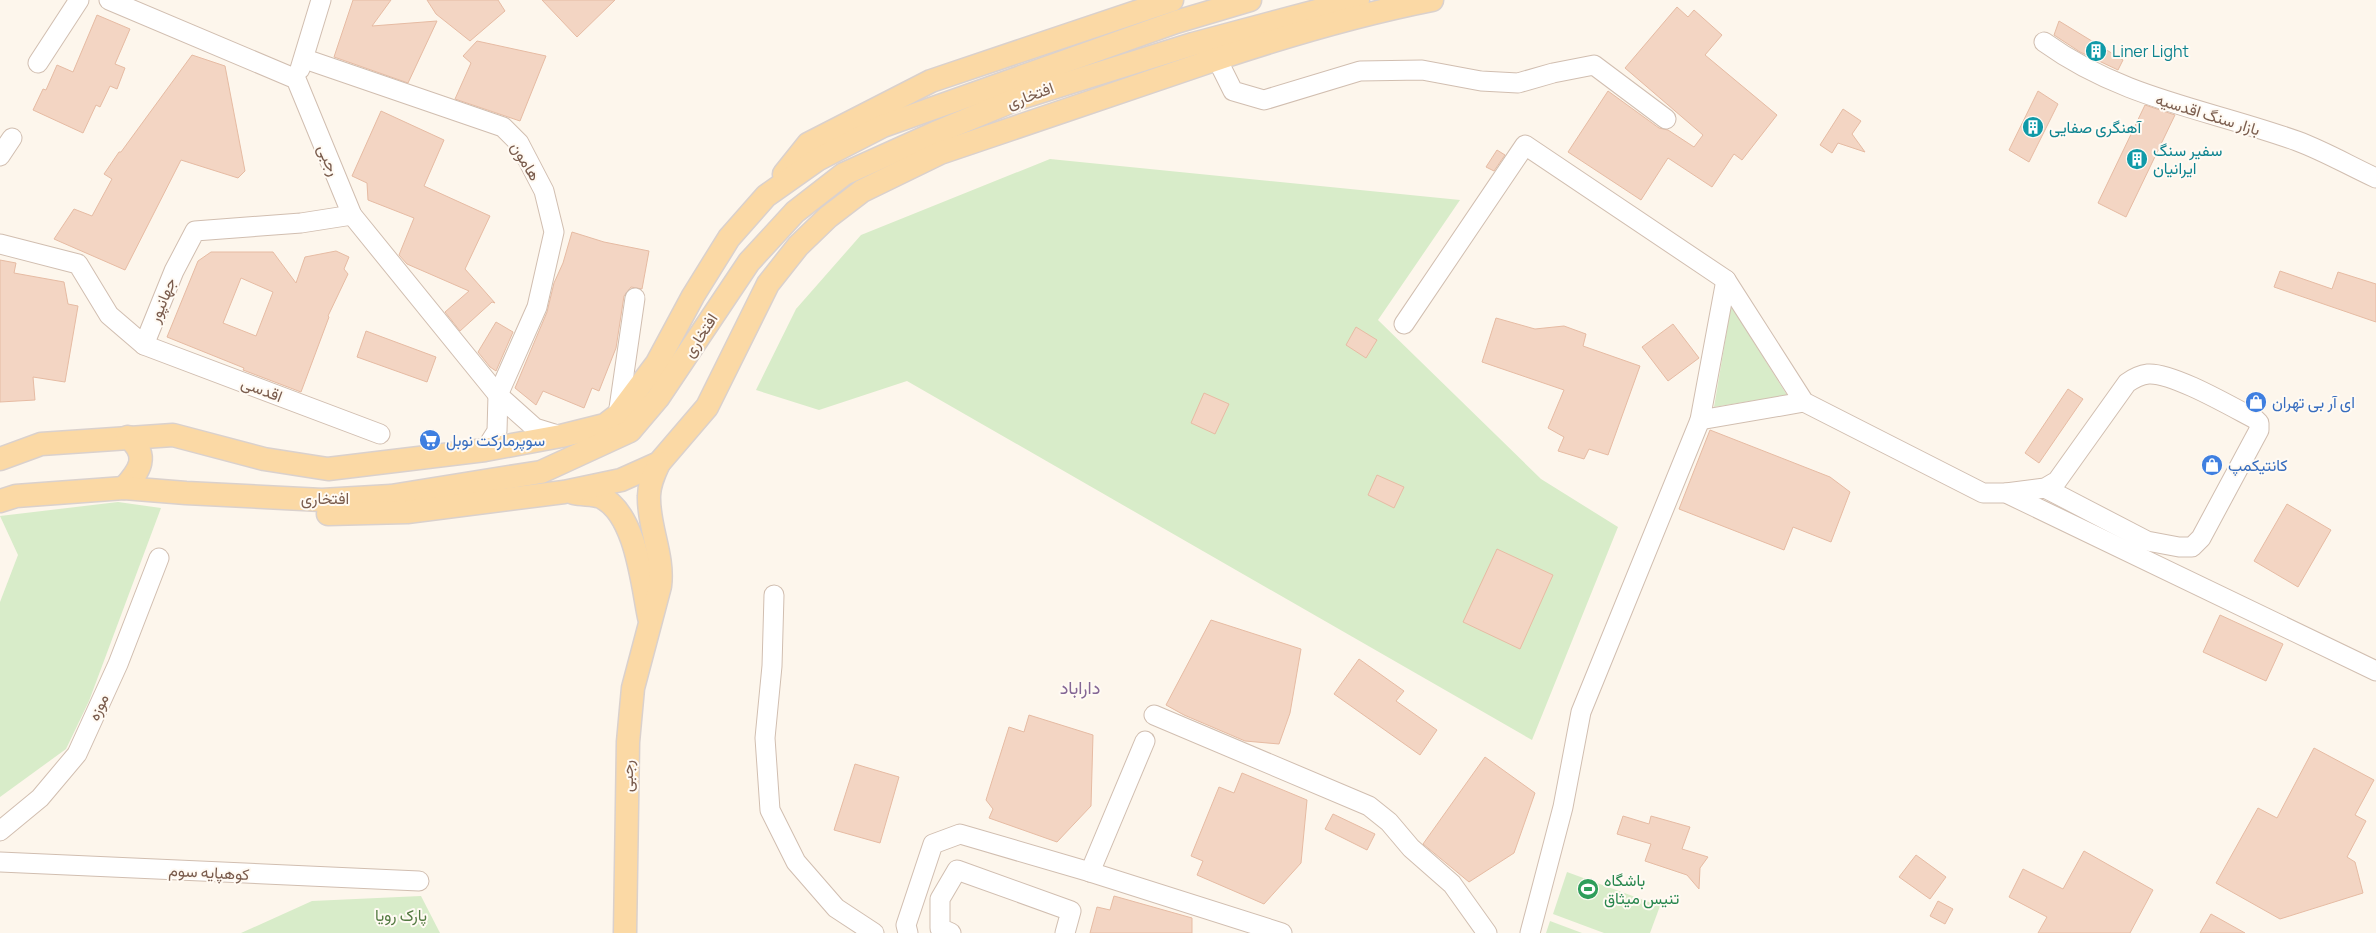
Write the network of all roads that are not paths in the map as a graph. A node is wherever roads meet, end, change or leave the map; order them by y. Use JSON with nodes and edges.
{"nodes":[{"id":1,"x":79,"y":0,"type":"edge"},
{"id":2,"x":108,"y":0,"type":"edge"},
{"id":3,"x":322,"y":0,"type":"edge"},
{"id":4,"x":1172,"y":0,"type":"edge"},
{"id":5,"x":1250,"y":0,"type":"edge"},
{"id":6,"x":1358,"y":0,"type":"edge"},
{"id":7,"x":1432,"y":0,"type":"edge"},
{"id":8,"x":2044,"y":42,"type":"dead end"},
{"id":9,"x":305,"y":59,"type":"junction"},
{"id":10,"x":1217,"y":59,"type":"junction"},
{"id":11,"x":38,"y":63,"type":"dead end"},
{"id":12,"x":296,"y":79,"type":"junction"},
{"id":13,"x":1666,"y":119,"type":"dead end"},
{"id":14,"x":12,"y":138,"type":"dead end"},
{"id":15,"x":0,"y":156,"type":"edge"},
{"id":16,"x":2376,"y":178,"type":"edge"},
{"id":17,"x":766,"y":196,"type":"junction"},
{"id":18,"x":352,"y":215,"type":"junction"},
{"id":19,"x":0,"y":244,"type":"edge"},
{"id":20,"x":1726,"y":280,"type":"junction"},
{"id":21,"x":635,"y":298,"type":"dead end"},
{"id":22,"x":1404,"y":324,"type":"dead end"},
{"id":23,"x":144,"y":345,"type":"junction"},
{"id":24,"x":498,"y":395,"type":"junction"},
{"id":25,"x":1804,"y":402,"type":"junction"},
{"id":26,"x":618,"y":415,"type":"junction"},
{"id":27,"x":1700,"y":420,"type":"junction"},
{"id":28,"x":380,"y":434,"type":"dead end"},
{"id":29,"x":561,"y":436,"type":"junction"},
{"id":30,"x":128,"y":437,"type":"junction"},
{"id":31,"x":485,"y":450,"type":"junction"},
{"id":32,"x":0,"y":459,"type":"edge"},
{"id":33,"x":659,"y":463,"type":"junction"},
{"id":34,"x":124,"y":488,"type":"junction"},
{"id":35,"x":2045,"y":488,"type":"junction"},
{"id":36,"x":564,"y":492,"type":"junction"},
{"id":37,"x":186,"y":493,"type":"junction"},
{"id":38,"x":2006,"y":493,"type":"junction"},
{"id":39,"x":0,"y":501,"type":"edge"},
{"id":40,"x":159,"y":558,"type":"dead end"},
{"id":41,"x":774,"y":595,"type":"dead end"},
{"id":42,"x":649,"y":621,"type":"junction"},
{"id":43,"x":2376,"y":671,"type":"edge"},
{"id":44,"x":1154,"y":715,"type":"dead end"},
{"id":45,"x":1145,"y":740,"type":"dead end"},
{"id":46,"x":0,"y":831,"type":"edge"},
{"id":47,"x":0,"y":862,"type":"edge"},
{"id":48,"x":1090,"y":872,"type":"junction"},
{"id":49,"x":419,"y":881,"type":"dead end"},
{"id":50,"x":918,"y":892,"type":"junction"},
{"id":51,"x":940,"y":899,"type":"junction"},
{"id":52,"x":625,"y":933,"type":"edge"},
{"id":53,"x":874,"y":933,"type":"edge"},
{"id":54,"x":908,"y":933,"type":"edge"},
{"id":55,"x":951,"y":933,"type":"edge"},
{"id":56,"x":1065,"y":933,"type":"edge"},
{"id":57,"x":1282,"y":933,"type":"edge"},
{"id":58,"x":1487,"y":933,"type":"edge"},
{"id":59,"x":1530,"y":933,"type":"edge"}],
"edges":[{"from":1,"to":11,"type":"street"},
{"from":2,"to":12,"type":"street"},
{"from":3,"to":9,"type":"street"},
{"from":4,"to":17,"type":"main road"},
{"from":5,"to":17,"type":"main road","name":"افتخاری"},
{"from":6,"to":37,"type":"main road","name":"افتخاری"},
{"from":7,"to":10,"type":"main road"},
{"from":8,"to":16,"type":"street","name":"بازار سنگ اقدسیه"},
{"from":9,"to":12,"type":"street"},
{"from":9,"to":24,"type":"street","name":"هامون"},
{"from":10,"to":13,"type":"street"},
{"from":10,"to":33,"type":"main road"},
{"from":12,"to":18,"type":"street","name":"رجبی"},
{"from":14,"to":15,"type":"street"},
{"from":17,"to":26,"type":"main road","name":"افتخاری"},
{"from":18,"to":23,"type":"street","name":"جهانپور"},
{"from":18,"to":24,"type":"street","name":"رجبی"},
{"from":19,"to":23,"type":"street","name":"جهانپور"},
{"from":20,"to":22,"type":"street"},
{"from":20,"to":25,"type":"street"},
{"from":20,"to":27,"type":"street"},
{"from":21,"to":26,"type":"street"},
{"from":23,"to":28,"type":"street","name":"اقدسی"},
{"from":24,"to":29,"type":"street","name":"رجبی"},
{"from":24,"to":31,"type":"street"},
{"from":25,"to":27,"type":"street"},
{"from":25,"to":38,"type":"street"},
{"from":26,"to":29,"type":"main road","name":"افتخاری"},
{"from":27,"to":59,"type":"street"},
{"from":29,"to":31,"type":"main road","name":"افتخاری"},
{"from":30,"to":31,"type":"main road","name":"افتخاری"},
{"from":30,"to":32,"type":"main road","name":"افتخاری"},
{"from":30,"to":34,"type":"main road"},
{"from":33,"to":36,"type":"main road"},
{"from":33,"to":42,"type":"main road","name":"رجبی"},
{"from":34,"to":37,"type":"main road","name":"افتخاری"},
{"from":34,"to":39,"type":"main road","name":"افتخاری"},
{"from":35,"to":35,"type":"street"},
{"from":35,"to":38,"type":"street"},
{"from":36,"to":37,"type":"main road"},
{"from":36,"to":42,"type":"main road","name":"رجبی"},
{"from":38,"to":43,"type":"street"},
{"from":40,"to":46,"type":"street","name":"موزه"},
{"from":41,"to":53,"type":"street"},
{"from":42,"to":52,"type":"main road","name":"رجبی"},
{"from":44,"to":58,"type":"street"},
{"from":45,"to":48,"type":"street"},
{"from":47,"to":49,"type":"street","name":"کوهپایه سوم"},
{"from":48,"to":50,"type":"street"},
{"from":48,"to":57,"type":"street"},
{"from":50,"to":51,"type":"street"},
{"from":50,"to":54,"type":"street"},
{"from":51,"to":55,"type":"street"},
{"from":51,"to":56,"type":"street"}]}
